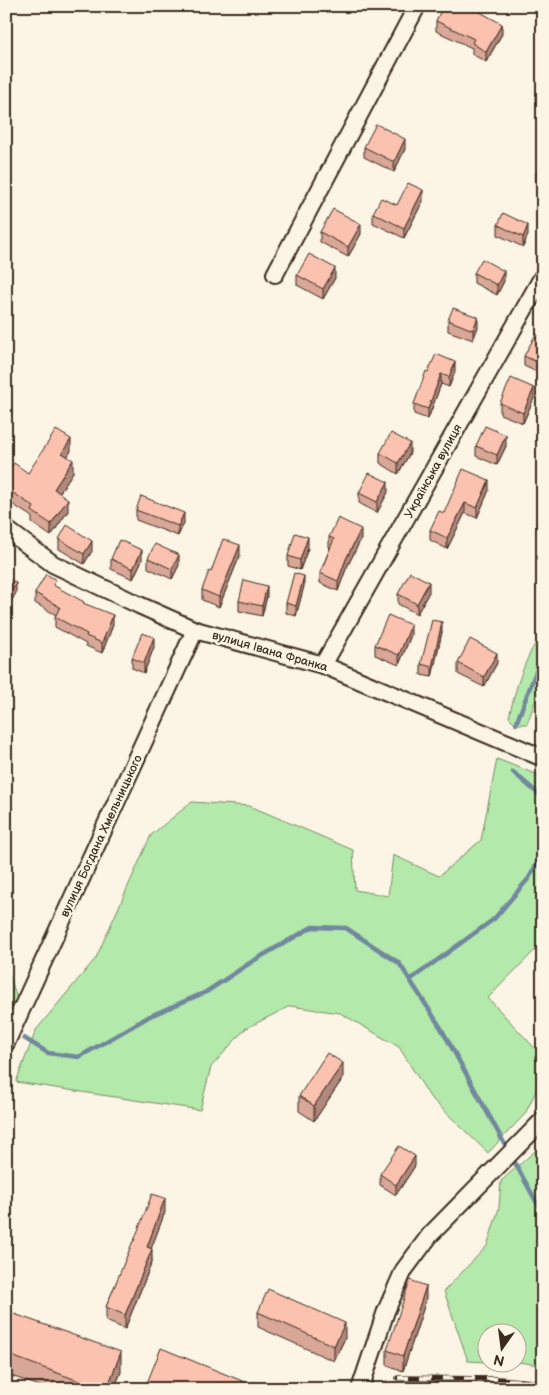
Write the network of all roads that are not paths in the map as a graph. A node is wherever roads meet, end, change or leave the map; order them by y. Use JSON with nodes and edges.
{"nodes":[{"id":1,"x":417,"y":6,"type":"edge"},
{"id":2,"x":275,"y":274,"type":"dead end"},
{"id":3,"x":543,"y":276,"type":"edge"},
{"id":4,"x":6,"y":529,"type":"edge"},
{"id":5,"x":195,"y":630,"type":"junction"},
{"id":6,"x":323,"y":666,"type":"junction"},
{"id":7,"x":543,"y":758,"type":"edge"},
{"id":8,"x":6,"y":1043,"type":"edge"},
{"id":9,"x":541,"y":1122,"type":"edge"},
{"id":10,"x":360,"y":1389,"type":"edge"}],
"edges":[{"from":1,"to":2,"type":"street"},
{"from":3,"to":6,"type":"street","name":"Українська вулиця"},
{"from":4,"to":5,"type":"street","name":"вулиця Івана Франка"},
{"from":5,"to":6,"type":"street","name":"вулиця Івана Франка"},
{"from":5,"to":8,"type":"street","name":"вулиця Богдана Хмельницького"},
{"from":6,"to":7,"type":"street","name":"вулиця Івана Франка"},
{"from":9,"to":10,"type":"street"}]}
